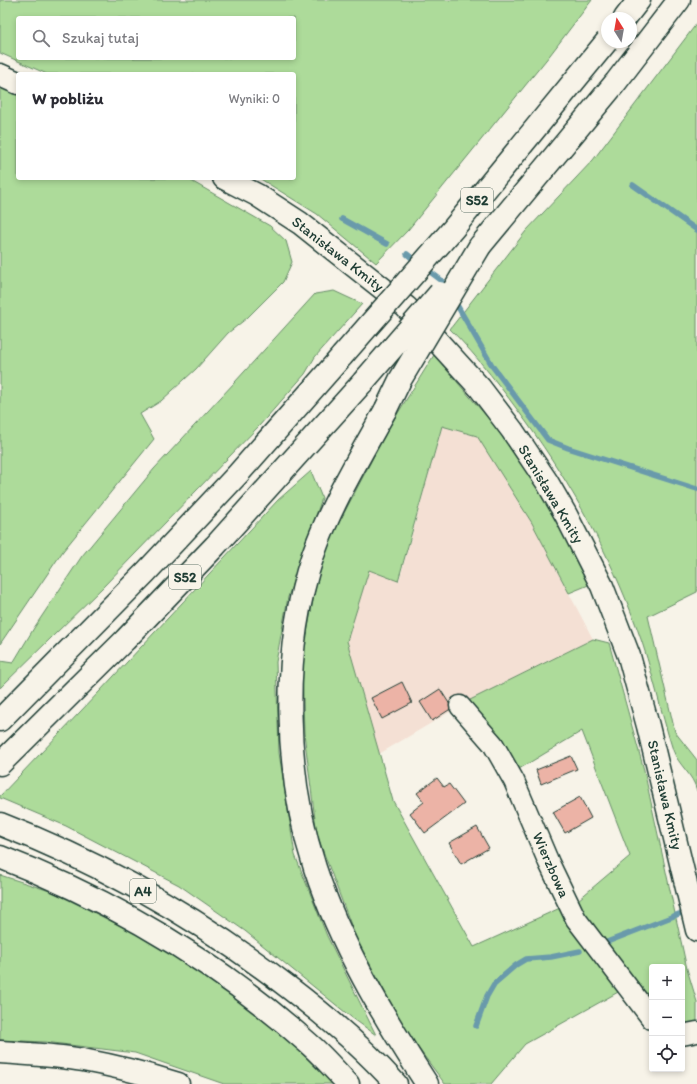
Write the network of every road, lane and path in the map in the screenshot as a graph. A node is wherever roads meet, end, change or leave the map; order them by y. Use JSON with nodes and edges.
{"nodes":[{"id":1,"x":639,"y":0,"type":"edge"},
{"id":2,"x":679,"y":0,"type":"edge"},
{"id":3,"x":630,"y":12,"type":"edge"},
{"id":4,"x":601,"y":48,"type":"edge"},
{"id":5,"x":0,"y":75,"type":"edge"},
{"id":6,"x":16,"y":82,"type":"edge"},
{"id":7,"x":228,"y":180,"type":"edge"},
{"id":8,"x":480,"y":246,"type":"junction"},
{"id":9,"x":460,"y":706,"type":"dead end"},
{"id":10,"x":0,"y":720,"type":"edge"},
{"id":11,"x":0,"y":764,"type":"edge"},
{"id":12,"x":0,"y":824,"type":"edge"},
{"id":13,"x":0,"y":857,"type":"edge"},
{"id":14,"x":691,"y":877,"type":"edge"},
{"id":15,"x":697,"y":929,"type":"edge"},
{"id":16,"x":649,"y":1015,"type":"edge"},
{"id":17,"x":697,"y":1032,"type":"edge"},
{"id":18,"x":685,"y":1034,"type":"edge"},
{"id":19,"x":0,"y":1052,"type":"edge"},
{"id":20,"x":178,"y":1084,"type":"edge"},
{"id":21,"x":348,"y":1084,"type":"edge"},
{"id":22,"x":396,"y":1084,"type":"edge"},
{"id":23,"x":427,"y":1084,"type":"edge"}],
"edges":[{"from":1,"to":3,"type":"main road"},
{"from":2,"to":8,"type":"main road","number":"S52"},
{"from":4,"to":10,"type":"main road","number":"S52","bridge":true},
{"from":5,"to":6,"type":"main road"},
{"from":7,"to":14,"type":"main road","name":"Stanisława Kmity"},
{"from":8,"to":11,"type":"main road","number":"S52","bridge":true},
{"from":8,"to":23,"type":"main road","bridge":true},
{"from":9,"to":16,"type":"street","name":"Wierzbowa"},
{"from":12,"to":22,"type":"main road","number":"A4"},
{"from":13,"to":21,"type":"main road"},
{"from":14,"to":15,"type":"main road","name":"Stanisława Kmity"},
{"from":17,"to":18,"type":"street"},
{"from":19,"to":20,"type":"main road"}]}
